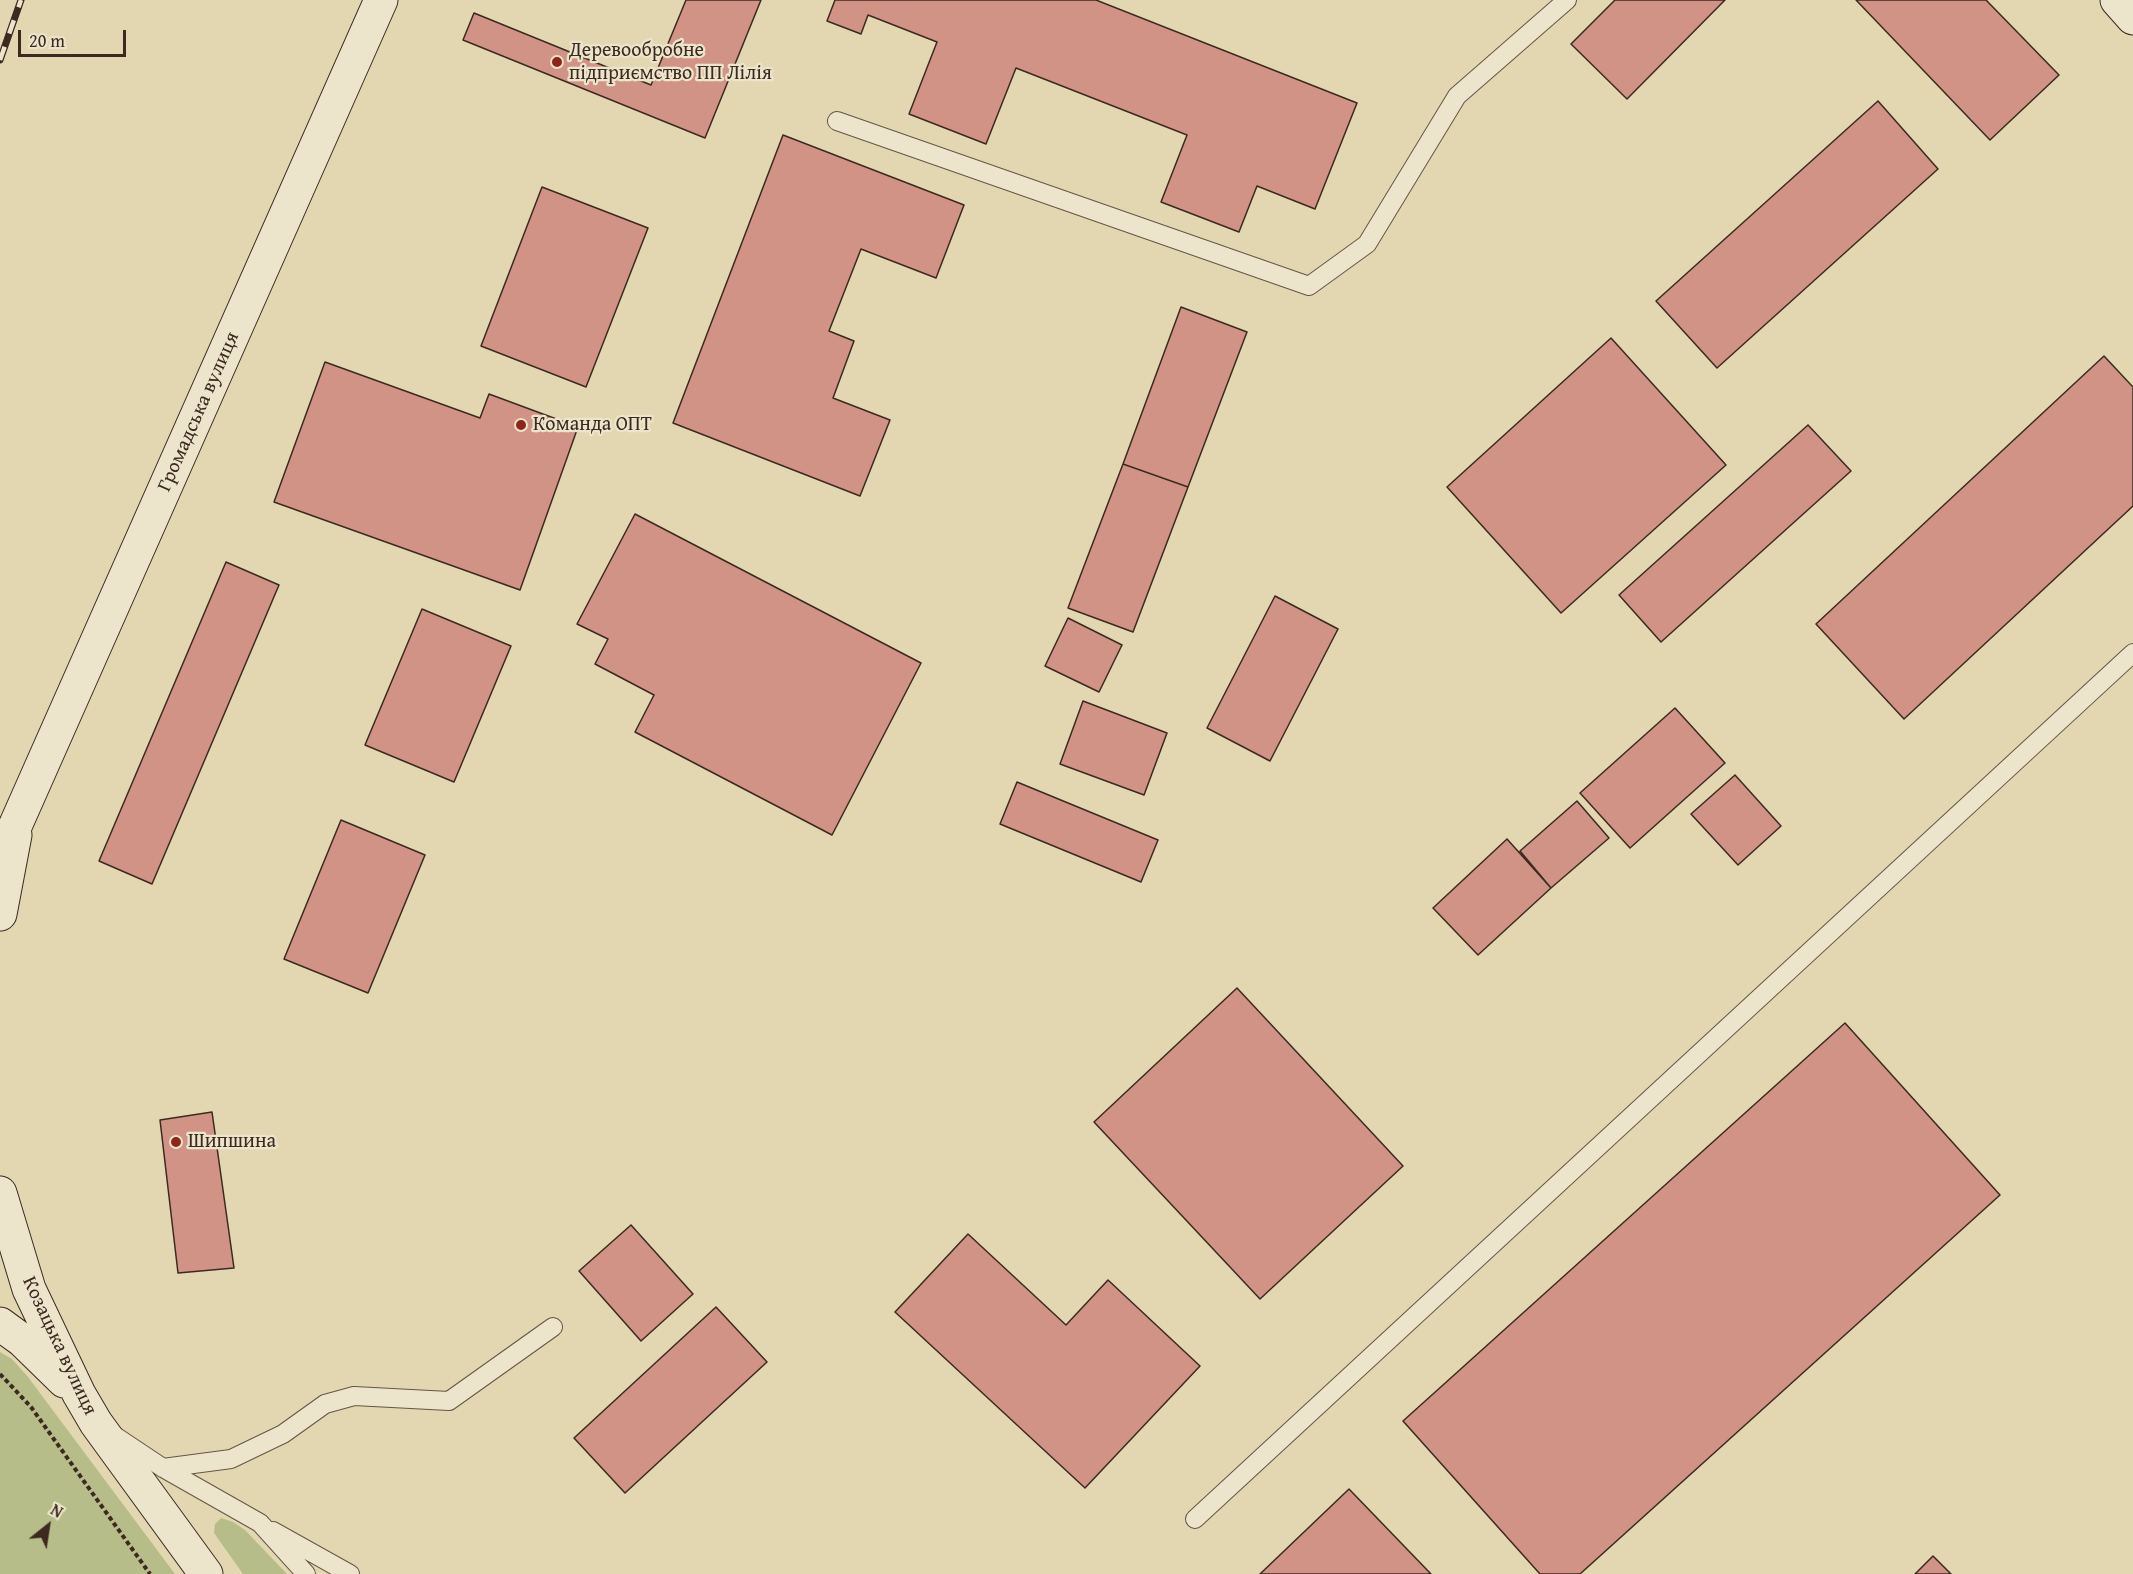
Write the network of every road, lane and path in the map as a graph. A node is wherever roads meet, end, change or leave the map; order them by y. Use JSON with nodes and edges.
{"nodes":[{"id":1,"x":381,"y":0,"type":"edge"},
{"id":2,"x":1567,"y":0,"type":"edge"},
{"id":3,"x":2117,"y":0,"type":"edge"},
{"id":4,"x":2133,"y":18,"type":"edge"},
{"id":5,"x":837,"y":121,"type":"dead end"},
{"id":6,"x":2133,"y":652,"type":"edge"},
{"id":7,"x":16,"y":824,"type":"junction"},
{"id":8,"x":0,"y":857,"type":"edge"},
{"id":9,"x":0,"y":914,"type":"edge"},
{"id":10,"x":0,"y":1192,"type":"edge"},
{"id":11,"x":553,"y":1327,"type":"dead end"},
{"id":12,"x":7,"y":1332,"type":"edge"},
{"id":13,"x":0,"y":1374,"type":"edge"},
{"id":14,"x":79,"y":1394,"type":"junction"},
{"id":15,"x":96,"y":1423,"type":"junction"},
{"id":16,"x":163,"y":1468,"type":"junction"},
{"id":17,"x":1195,"y":1519,"type":"dead end"},
{"id":18,"x":260,"y":1523,"type":"junction"},
{"id":19,"x":150,"y":1574,"type":"edge"},
{"id":20,"x":206,"y":1574,"type":"edge"},
{"id":21,"x":306,"y":1574,"type":"edge"},
{"id":22,"x":350,"y":1574,"type":"edge"}],
"edges":[{"from":1,"to":7,"type":"street","name":"Громадська вулиця"},
{"from":2,"to":5,"type":"lane"},
{"from":3,"to":4,"type":"street"},
{"from":6,"to":17,"type":"lane"},
{"from":7,"to":8,"type":"street"},
{"from":7,"to":9,"type":"street"},
{"from":10,"to":14,"type":"street","name":"Козацька вулиця"},
{"from":11,"to":16,"type":"lane"},
{"from":12,"to":14,"type":"street"},
{"from":13,"to":19,"type":"path"},
{"from":14,"to":15,"type":"street","name":"Козацька вулиця"},
{"from":15,"to":16,"type":"lane"},
{"from":15,"to":20,"type":"street","name":"Козацька вулиця"},
{"from":16,"to":18,"type":"lane"},
{"from":18,"to":21,"type":"lane"},
{"from":18,"to":22,"type":"lane"}]}
